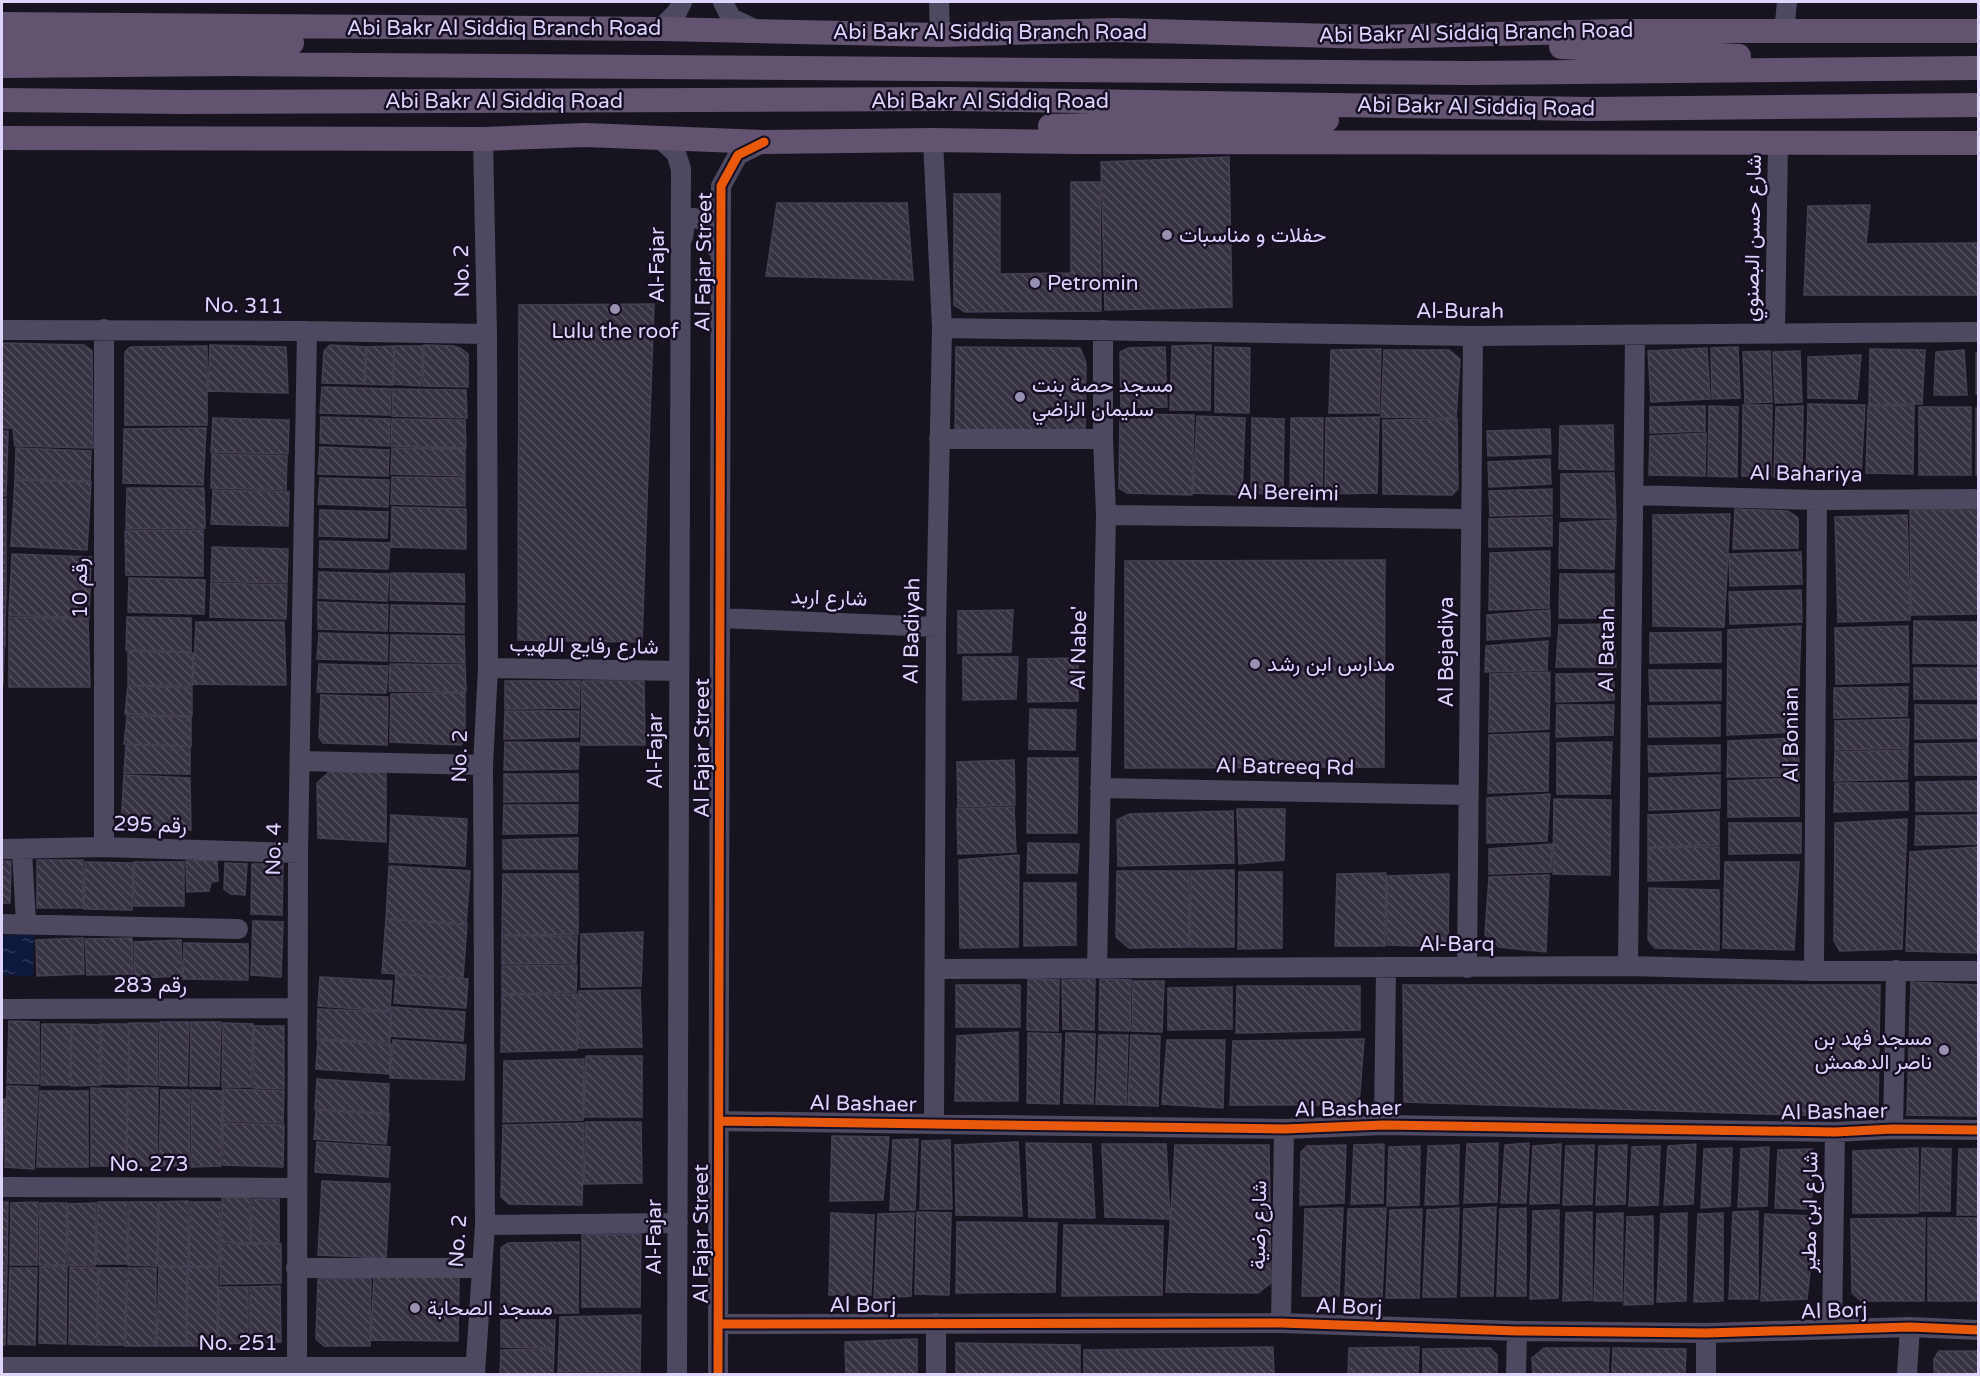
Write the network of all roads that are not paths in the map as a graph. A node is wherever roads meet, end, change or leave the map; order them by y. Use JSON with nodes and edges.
{"nodes":[{"id":1,"x":682,"y":2,"type":"edge"},
{"id":2,"x":723,"y":2,"type":"edge"},
{"id":3,"x":939,"y":2,"type":"edge"},
{"id":4,"x":1787,"y":2,"type":"edge"},
{"id":5,"x":2,"y":24,"type":"edge"},
{"id":6,"x":494,"y":28,"type":"junction"},
{"id":7,"x":660,"y":29,"type":"junction"},
{"id":8,"x":759,"y":31,"type":"junction"},
{"id":9,"x":1978,"y":31,"type":"edge"},
{"id":10,"x":1784,"y":32,"type":"junction"},
{"id":11,"x":940,"y":35,"type":"junction"},
{"id":12,"x":1374,"y":37,"type":"junction"},
{"id":13,"x":2,"y":47,"type":"edge"},
{"id":14,"x":2,"y":66,"type":"edge"},
{"id":15,"x":1978,"y":68,"type":"edge"},
{"id":16,"x":2,"y":100,"type":"edge"},
{"id":17,"x":1976,"y":105,"type":"edge"},
{"id":18,"x":1809,"y":106,"type":"junction"},
{"id":19,"x":2,"y":122,"type":"edge"},
{"id":20,"x":658,"y":137,"type":"junction"},
{"id":21,"x":2,"y":138,"type":"edge"},
{"id":22,"x":336,"y":138,"type":"junction"},
{"id":23,"x":483,"y":139,"type":"junction"},
{"id":24,"x":933,"y":140,"type":"junction"},
{"id":25,"x":764,"y":141,"type":"junction"},
{"id":26,"x":1778,"y":143,"type":"junction"},
{"id":27,"x":1978,"y":143,"type":"edge"},
{"id":28,"x":681,"y":260,"type":"junction"},
{"id":29,"x":721,"y":276,"type":"junction"},
{"id":30,"x":942,"y":328,"type":"junction"},
{"id":31,"x":104,"y":329,"type":"junction"},
{"id":32,"x":2,"y":330,"type":"edge"},
{"id":33,"x":1103,"y":330,"type":"junction"},
{"id":34,"x":307,"y":331,"type":"junction"},
{"id":35,"x":1978,"y":332,"type":"edge"},
{"id":36,"x":1775,"y":333,"type":"junction"},
{"id":37,"x":487,"y":334,"type":"junction"},
{"id":38,"x":1635,"y":335,"type":"junction"},
{"id":39,"x":1473,"y":336,"type":"junction"},
{"id":40,"x":939,"y":439,"type":"junction"},
{"id":41,"x":1103,"y":439,"type":"junction"},
{"id":42,"x":1633,"y":495,"type":"junction"},
{"id":43,"x":1978,"y":499,"type":"edge"},
{"id":44,"x":1817,"y":500,"type":"junction"},
{"id":45,"x":1106,"y":515,"type":"junction"},
{"id":46,"x":1470,"y":519,"type":"junction"},
{"id":47,"x":720,"y":618,"type":"junction"},
{"id":48,"x":936,"y":627,"type":"junction"},
{"id":49,"x":488,"y":668,"type":"junction"},
{"id":50,"x":679,"y":671,"type":"junction"},
{"id":51,"x":300,"y":761,"type":"junction"},
{"id":52,"x":483,"y":765,"type":"junction"},
{"id":53,"x":1100,"y":788,"type":"junction"},
{"id":54,"x":1469,"y":795,"type":"junction"},
{"id":55,"x":104,"y":847,"type":"junction"},
{"id":56,"x":2,"y":849,"type":"edge"},
{"id":57,"x":22,"y":850,"type":"junction"},
{"id":58,"x":298,"y":853,"type":"junction"},
{"id":59,"x":26,"y":923,"type":"junction"},
{"id":60,"x":2,"y":924,"type":"edge"},
{"id":61,"x":238,"y":929,"type":"dead end"},
{"id":62,"x":1628,"y":966,"type":"junction"},
{"id":63,"x":1097,"y":968,"type":"junction"},
{"id":64,"x":1386,"y":968,"type":"junction"},
{"id":65,"x":1467,"y":968,"type":"junction"},
{"id":66,"x":935,"y":969,"type":"junction"},
{"id":67,"x":1896,"y":970,"type":"junction"},
{"id":68,"x":1814,"y":971,"type":"junction"},
{"id":69,"x":1978,"y":971,"type":"edge"},
{"id":70,"x":298,"y":1008,"type":"junction"},
{"id":71,"x":2,"y":1009,"type":"edge"},
{"id":72,"x":719,"y":1121,"type":"junction"},
{"id":73,"x":934,"y":1123,"type":"junction"},
{"id":74,"x":1384,"y":1125,"type":"junction"},
{"id":75,"x":1284,"y":1129,"type":"junction"},
{"id":76,"x":1893,"y":1129,"type":"junction"},
{"id":77,"x":1978,"y":1130,"type":"edge"},
{"id":78,"x":1835,"y":1132,"type":"junction"},
{"id":79,"x":2,"y":1187,"type":"edge"},
{"id":80,"x":296,"y":1188,"type":"junction"},
{"id":81,"x":678,"y":1223,"type":"junction"},
{"id":82,"x":485,"y":1225,"type":"junction"},
{"id":83,"x":296,"y":1268,"type":"junction"},
{"id":84,"x":481,"y":1269,"type":"junction"},
{"id":85,"x":936,"y":1323,"type":"junction"},
{"id":86,"x":1281,"y":1323,"type":"junction"},
{"id":87,"x":718,"y":1324,"type":"junction"},
{"id":88,"x":1910,"y":1327,"type":"junction"},
{"id":89,"x":1832,"y":1329,"type":"junction"},
{"id":90,"x":1978,"y":1330,"type":"edge"},
{"id":91,"x":1516,"y":1331,"type":"junction"},
{"id":92,"x":1706,"y":1333,"type":"junction"},
{"id":93,"x":2,"y":1367,"type":"edge"},
{"id":94,"x":297,"y":1367,"type":"junction"},
{"id":95,"x":475,"y":1371,"type":"edge"},
{"id":96,"x":677,"y":1374,"type":"edge"},
{"id":97,"x":718,"y":1374,"type":"edge"},
{"id":98,"x":936,"y":1374,"type":"edge"},
{"id":99,"x":1516,"y":1374,"type":"edge"},
{"id":100,"x":1706,"y":1374,"type":"edge"},
{"id":101,"x":1907,"y":1374,"type":"edge"}],
"edges":[{"from":1,"to":7,"type":"street"},
{"from":2,"to":8,"type":"street"},
{"from":3,"to":11,"type":"street"},
{"from":4,"to":10,"type":"street"},
{"from":5,"to":6,"type":"main road","name":"Abi Bakr Al Siddiq Branch Road"},
{"from":6,"to":7,"type":"main road","name":"Abi Bakr Al Siddiq Branch Road"},
{"from":6,"to":13,"type":"main road"},
{"from":7,"to":8,"type":"main road","name":"Abi Bakr Al Siddiq Branch Road"},
{"from":8,"to":11,"type":"main road","name":"Abi Bakr Al Siddiq Branch Road"},
{"from":9,"to":10,"type":"main road","name":"Abi Bakr Al Siddiq Branch Road"},
{"from":10,"to":12,"type":"main road","name":"Abi Bakr Al Siddiq Branch Road"},
{"from":11,"to":12,"type":"main road","name":"Abi Bakr Al Siddiq Branch Road"},
{"from":12,"to":15,"type":"main road"},
{"from":14,"to":15,"type":"main road","name":"Abi Bakr Al Siddiq Road"},
{"from":16,"to":18,"type":"main road","name":"Abi Bakr Al Siddiq Road"},
{"from":17,"to":18,"type":"main road","name":"Abi Bakr Al Siddiq Road"},
{"from":18,"to":25,"type":"main road"},
{"from":19,"to":22,"type":"main road"},
{"from":20,"to":23,"type":"main road"},
{"from":20,"to":25,"type":"main road"},
{"from":20,"to":28,"type":"street","name":"Al-Fajar"},
{"from":21,"to":22,"type":"main road"},
{"from":22,"to":23,"type":"main road"},
{"from":23,"to":37,"type":"street","name":"No. 2"},
{"from":24,"to":25,"type":"main road"},
{"from":24,"to":26,"type":"main road"},
{"from":24,"to":30,"type":"street","name":"Al Badiyah"},
{"from":25,"to":29,"type":"street","name":"Al Fajar Street"},
{"from":26,"to":27,"type":"main road"},
{"from":26,"to":36,"type":"street","name":"شارع حسن البصنوي"},
{"from":28,"to":29,"type":"street"},
{"from":28,"to":50,"type":"street","name":"Al-Fajar"},
{"from":29,"to":47,"type":"street","name":"Al Fajar Street"},
{"from":30,"to":33,"type":"street","name":"Al-Burah"},
{"from":30,"to":40,"type":"street","name":"Al Badiyah"},
{"from":31,"to":32,"type":"street","name":"No. 311"},
{"from":31,"to":34,"type":"street","name":"No. 311"},
{"from":31,"to":55,"type":"street","name":"رقم 10"},
{"from":33,"to":39,"type":"street","name":"Al-Burah"},
{"from":33,"to":41,"type":"street","name":"Al Nabe'"},
{"from":34,"to":37,"type":"street","name":"No. 311"},
{"from":34,"to":51,"type":"street","name":"No. 4"},
{"from":35,"to":36,"type":"street","name":"Al-Burah"},
{"from":36,"to":38,"type":"street","name":"Al-Burah"},
{"from":37,"to":49,"type":"street","name":"No. 2"},
{"from":38,"to":39,"type":"street","name":"Al-Burah"},
{"from":38,"to":42,"type":"street","name":"Al Batah"},
{"from":39,"to":46,"type":"street","name":"Al Bejadiya"},
{"from":40,"to":41,"type":"street"},
{"from":40,"to":48,"type":"street","name":"Al Badiyah"},
{"from":41,"to":45,"type":"street","name":"Al Nabe'"},
{"from":42,"to":44,"type":"street","name":"Al Bahariya"},
{"from":42,"to":62,"type":"street","name":"Al Batah"},
{"from":43,"to":44,"type":"street","name":"Al Bahariya"},
{"from":44,"to":68,"type":"street","name":"Al Bonian"},
{"from":45,"to":46,"type":"street","name":"Al Bereimi"},
{"from":45,"to":53,"type":"street","name":"Al Nabe'"},
{"from":46,"to":54,"type":"street","name":"Al Bejadiya"},
{"from":47,"to":48,"type":"street","name":"شارع اربد"},
{"from":47,"to":72,"type":"street","name":"Al Fajar Street"},
{"from":48,"to":66,"type":"street","name":"Al Badiyah"},
{"from":49,"to":50,"type":"street","name":"شارع رفايع اللهيب"},
{"from":49,"to":52,"type":"street","name":"No. 2"},
{"from":50,"to":81,"type":"street","name":"Al-Fajar"},
{"from":51,"to":52,"type":"street"},
{"from":51,"to":58,"type":"street","name":"No. 4"},
{"from":52,"to":82,"type":"street","name":"No. 2"},
{"from":53,"to":54,"type":"street","name":"Al Batreeq Rd"},
{"from":53,"to":63,"type":"street","name":"Al Nabe'"},
{"from":54,"to":65,"type":"street","name":"Al Bejadiya"},
{"from":55,"to":57,"type":"street","name":"رقم 295"},
{"from":55,"to":58,"type":"street","name":"رقم 295"},
{"from":56,"to":57,"type":"street","name":"رقم 295"},
{"from":57,"to":59,"type":"street"},
{"from":58,"to":70,"type":"street","name":"No. 4"},
{"from":59,"to":60,"type":"street"},
{"from":59,"to":61,"type":"street"},
{"from":62,"to":65,"type":"street","name":"Al-Barq"},
{"from":62,"to":68,"type":"street","name":"Al-Barq"},
{"from":63,"to":64,"type":"street","name":"Al-Barq"},
{"from":63,"to":66,"type":"street","name":"Al-Barq"},
{"from":64,"to":65,"type":"street","name":"Al-Barq"},
{"from":64,"to":74,"type":"street"},
{"from":66,"to":73,"type":"street","name":"Al Badiyah"},
{"from":67,"to":68,"type":"street","name":"Al-Barq"},
{"from":67,"to":69,"type":"street","name":"Al-Barq"},
{"from":67,"to":76,"type":"street"},
{"from":70,"to":71,"type":"street","name":"رقم 283"},
{"from":70,"to":80,"type":"street","name":"No. 4"},
{"from":72,"to":73,"type":"street","name":"Al Bashaer"},
{"from":72,"to":87,"type":"street","name":"Al Fajar Street"},
{"from":73,"to":75,"type":"street","name":"Al Bashaer"},
{"from":74,"to":75,"type":"street","name":"Al Bashaer"},
{"from":74,"to":78,"type":"street","name":"Al Bashaer"},
{"from":75,"to":86,"type":"street","name":"شارع رضية"},
{"from":76,"to":77,"type":"street","name":"Al Bashaer"},
{"from":76,"to":78,"type":"street","name":"Al Bashaer"},
{"from":78,"to":89,"type":"street","name":"شارع ابن مطير"},
{"from":79,"to":80,"type":"street","name":"No. 273"},
{"from":80,"to":83,"type":"street","name":"No. 4"},
{"from":81,"to":82,"type":"street"},
{"from":81,"to":96,"type":"street","name":"Al-Fajar"},
{"from":82,"to":84,"type":"street","name":"No. 2"},
{"from":83,"to":84,"type":"street"},
{"from":83,"to":94,"type":"street","name":"No. 4"},
{"from":84,"to":95,"type":"street","name":"No. 2"},
{"from":85,"to":86,"type":"street","name":"Al Borj"},
{"from":85,"to":87,"type":"street","name":"Al Borj"},
{"from":85,"to":98,"type":"street"},
{"from":86,"to":91,"type":"street","name":"Al Borj"},
{"from":87,"to":97,"type":"street","name":"Al Fajar Street"},
{"from":88,"to":89,"type":"street","name":"Al Borj"},
{"from":88,"to":90,"type":"street","name":"Al Borj"},
{"from":88,"to":101,"type":"street"},
{"from":89,"to":92,"type":"street","name":"Al Borj"},
{"from":91,"to":92,"type":"street","name":"Al Borj"},
{"from":91,"to":99,"type":"street"},
{"from":92,"to":100,"type":"street"},
{"from":93,"to":94,"type":"street","name":"No. 251"},
{"from":94,"to":95,"type":"street","name":"No. 251"}]}
